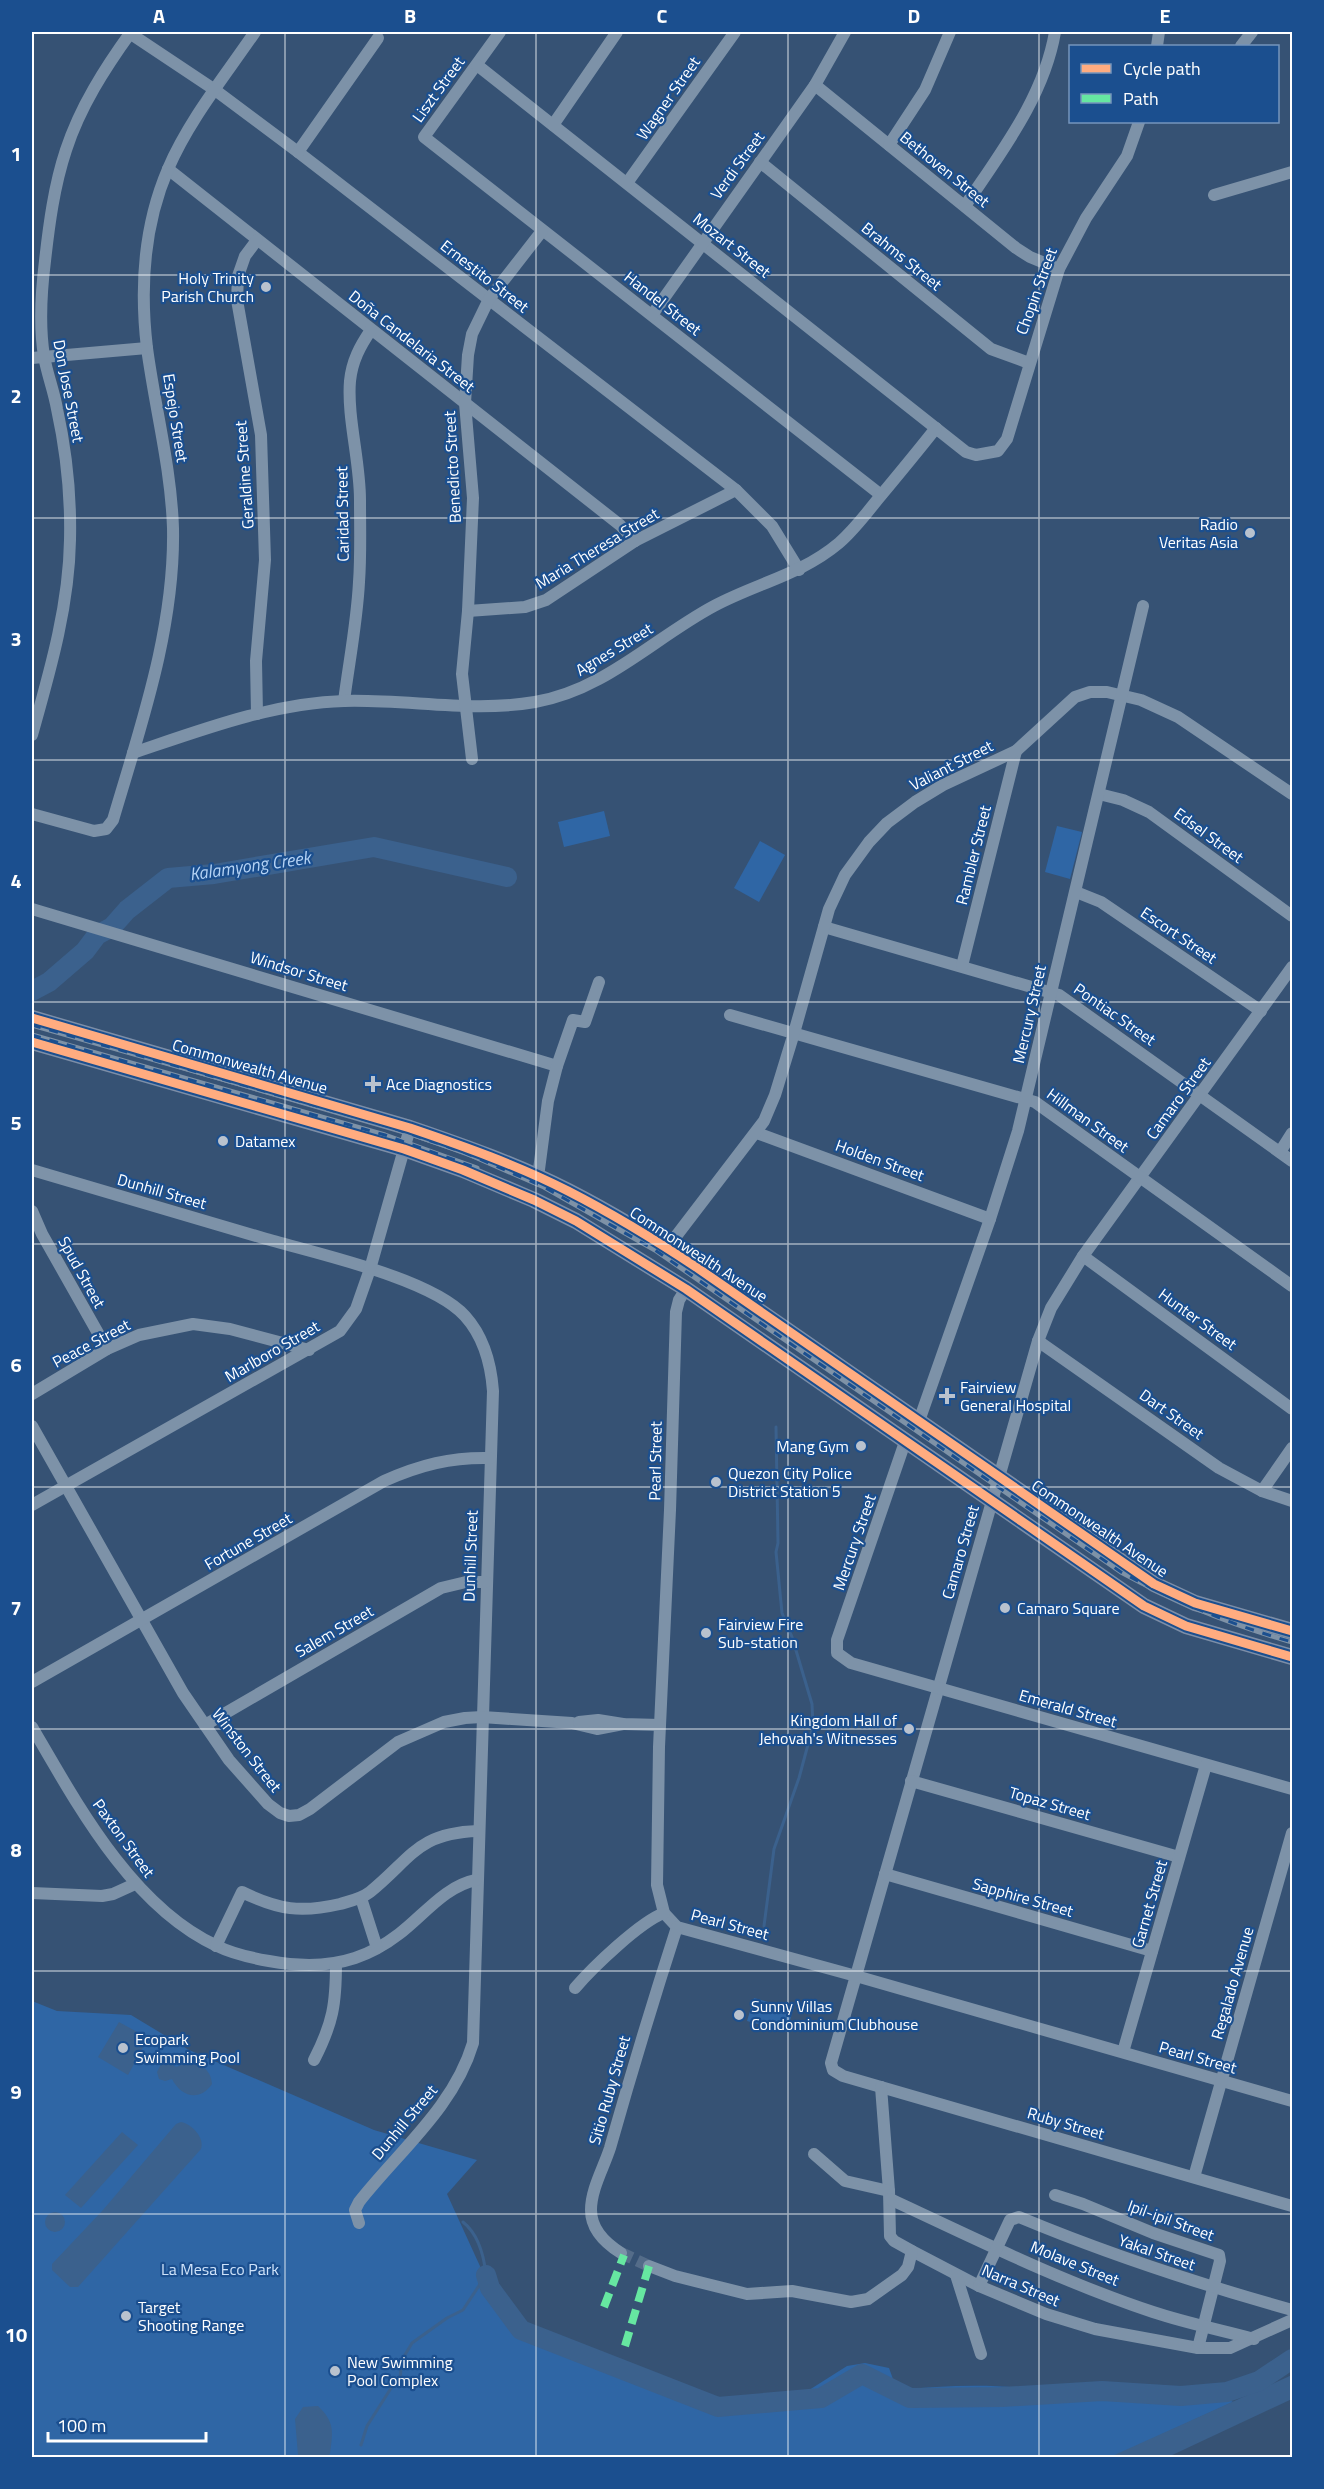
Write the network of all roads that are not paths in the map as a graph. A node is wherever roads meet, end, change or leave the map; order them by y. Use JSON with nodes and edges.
{"nodes":[{"id":1,"x":130,"y":32,"type":"edge"},
{"id":2,"x":255,"y":32,"type":"edge"},
{"id":3,"x":500,"y":32,"type":"edge"},
{"id":4,"x":617,"y":32,"type":"edge"},
{"id":5,"x":735,"y":32,"type":"edge"},
{"id":6,"x":845,"y":32,"type":"edge"},
{"id":7,"x":950,"y":32,"type":"edge"},
{"id":8,"x":1055,"y":32,"type":"edge"},
{"id":9,"x":1252,"y":32,"type":"edge"},
{"id":10,"x":378,"y":38,"type":"dead end"},
{"id":11,"x":1242,"y":45,"type":"edge"},
{"id":12,"x":477,"y":64,"type":"junction"},
{"id":13,"x":815,"y":85,"type":"junction"},
{"id":14,"x":215,"y":90,"type":"junction"},
{"id":15,"x":1139,"y":123,"type":"edge"},
{"id":16,"x":554,"y":125,"type":"junction"},
{"id":17,"x":424,"y":137,"type":"joint"},
{"id":18,"x":889,"y":145,"type":"junction"},
{"id":19,"x":298,"y":152,"type":"junction"},
{"id":20,"x":760,"y":162,"type":"junction"},
{"id":21,"x":168,"y":170,"type":"junction"},
{"id":22,"x":1293,"y":172,"type":"edge"},
{"id":23,"x":627,"y":183,"type":"junction"},
{"id":24,"x":1214,"y":195,"type":"dead end"},
{"id":25,"x":965,"y":206,"type":"junction"},
{"id":26,"x":542,"y":231,"type":"junction"},
{"id":27,"x":257,"y":240,"type":"junction"},
{"id":28,"x":702,"y":242,"type":"junction"},
{"id":29,"x":1059,"y":269,"type":"junction"},
{"id":30,"x":489,"y":299,"type":"junction"},
{"id":31,"x":652,"y":315,"type":"junction"},
{"id":32,"x":371,"y":330,"type":"junction"},
{"id":33,"x":147,"y":348,"type":"junction"},
{"id":34,"x":38,"y":358,"type":"edge"},
{"id":35,"x":1029,"y":363,"type":"junction"},
{"id":36,"x":465,"y":403,"type":"junction"},
{"id":37,"x":936,"y":428,"type":"junction"},
{"id":38,"x":966,"y":452,"type":"joint"},
{"id":39,"x":736,"y":490,"type":"junction"},
{"id":40,"x":882,"y":495,"type":"junction"},
{"id":41,"x":635,"y":541,"type":"junction"},
{"id":42,"x":799,"y":570,"type":"junction"},
{"id":43,"x":1143,"y":606,"type":"dead end"},
{"id":44,"x":468,"y":611,"type":"junction"},
{"id":45,"x":1122,"y":694,"type":"junction"},
{"id":46,"x":344,"y":701,"type":"junction"},
{"id":47,"x":467,"y":706,"type":"junction"},
{"id":48,"x":257,"y":714,"type":"junction"},
{"id":49,"x":32,"y":735,"type":"edge"},
{"id":50,"x":1016,"y":751,"type":"junction"},
{"id":51,"x":133,"y":753,"type":"junction"},
{"id":52,"x":472,"y":759,"type":"dead end"},
{"id":53,"x":1099,"y":794,"type":"junction"},
{"id":54,"x":1293,"y":794,"type":"edge"},
{"id":55,"x":32,"y":813,"type":"edge"},
{"id":56,"x":1076,"y":892,"type":"junction"},
{"id":57,"x":32,"y":909,"type":"edge"},
{"id":58,"x":1293,"y":916,"type":"edge"},
{"id":59,"x":824,"y":927,"type":"junction"},
{"id":60,"x":962,"y":966,"type":"junction"},
{"id":61,"x":1293,"y":967,"type":"edge"},
{"id":62,"x":598,"y":982,"type":"dead end"},
{"id":63,"x":1050,"y":992,"type":"junction"},
{"id":64,"x":1261,"y":1011,"type":"junction"},
{"id":65,"x":730,"y":1015,"type":"dead end"},
{"id":66,"x":32,"y":1018,"type":"edge"},
{"id":67,"x":794,"y":1033,"type":"junction"},
{"id":68,"x":32,"y":1042,"type":"edge"},
{"id":69,"x":557,"y":1066,"type":"junction"},
{"id":70,"x":1201,"y":1096,"type":"junction"},
{"id":71,"x":1027,"y":1098,"type":"junction"},
{"id":72,"x":410,"y":1128,"type":"junction"},
{"id":73,"x":757,"y":1133,"type":"junction"},
{"id":74,"x":1293,"y":1133,"type":"edge"},
{"id":75,"x":404,"y":1149,"type":"junction"},
{"id":76,"x":1280,"y":1152,"type":"junction"},
{"id":77,"x":1293,"y":1161,"type":"edge"},
{"id":78,"x":32,"y":1170,"type":"edge"},
{"id":79,"x":538,"y":1177,"type":"junction"},
{"id":80,"x":1141,"y":1178,"type":"junction"},
{"id":81,"x":32,"y":1211,"type":"edge"},
{"id":82,"x":990,"y":1220,"type":"junction"},
{"id":83,"x":667,"y":1248,"type":"junction"},
{"id":84,"x":1083,"y":1256,"type":"junction"},
{"id":85,"x":370,"y":1269,"type":"junction"},
{"id":86,"x":1293,"y":1286,"type":"edge"},
{"id":87,"x":686,"y":1289,"type":"junction"},
{"id":88,"x":1038,"y":1341,"type":"junction"},
{"id":89,"x":107,"y":1349,"type":"junction"},
{"id":90,"x":309,"y":1350,"type":"junction"},
{"id":91,"x":32,"y":1394,"type":"edge"},
{"id":92,"x":1293,"y":1408,"type":"edge"},
{"id":93,"x":919,"y":1421,"type":"junction"},
{"id":94,"x":32,"y":1426,"type":"edge"},
{"id":95,"x":906,"y":1442,"type":"junction"},
{"id":96,"x":1293,"y":1448,"type":"edge"},
{"id":97,"x":490,"y":1458,"type":"junction"},
{"id":98,"x":998,"y":1477,"type":"junction"},
{"id":99,"x":64,"y":1487,"type":"junction"},
{"id":100,"x":1262,"y":1491,"type":"junction"},
{"id":101,"x":1293,"y":1501,"type":"edge"},
{"id":102,"x":991,"y":1502,"type":"junction"},
{"id":103,"x":32,"y":1505,"type":"edge"},
{"id":104,"x":486,"y":1582,"type":"junction"},
{"id":105,"x":1175,"y":1594,"type":"junction"},
{"id":106,"x":1191,"y":1601,"type":"junction"},
{"id":107,"x":1162,"y":1616,"type":"junction"},
{"id":108,"x":141,"y":1621,"type":"junction"},
{"id":109,"x":1180,"y":1623,"type":"junction"},
{"id":110,"x":1293,"y":1632,"type":"edge"},
{"id":111,"x":837,"y":1653,"type":"joint"},
{"id":112,"x":1293,"y":1658,"type":"edge"},
{"id":113,"x":32,"y":1682,"type":"edge"},
{"id":114,"x":938,"y":1689,"type":"junction"},
{"id":115,"x":482,"y":1718,"type":"junction"},
{"id":116,"x":205,"y":1725,"type":"junction"},
{"id":117,"x":660,"y":1725,"type":"junction"},
{"id":118,"x":32,"y":1727,"type":"edge"},
{"id":119,"x":1206,"y":1765,"type":"junction"},
{"id":120,"x":912,"y":1781,"type":"junction"},
{"id":121,"x":1293,"y":1789,"type":"edge"},
{"id":122,"x":478,"y":1830,"type":"junction"},
{"id":123,"x":1293,"y":1833,"type":"edge"},
{"id":124,"x":1179,"y":1857,"type":"junction"},
{"id":125,"x":885,"y":1874,"type":"junction"},
{"id":126,"x":476,"y":1880,"type":"junction"},
{"id":127,"x":135,"y":1884,"type":"junction"},
{"id":128,"x":32,"y":1893,"type":"edge"},
{"id":129,"x":361,"y":1898,"type":"junction"},
{"id":130,"x":664,"y":1913,"type":"junction"},
{"id":131,"x":677,"y":1927,"type":"junction"},
{"id":132,"x":216,"y":1946,"type":"junction"},
{"id":133,"x":377,"y":1948,"type":"junction"},
{"id":134,"x":1152,"y":1951,"type":"junction"},
{"id":135,"x":336,"y":1962,"type":"junction"},
{"id":136,"x":856,"y":1976,"type":"junction"},
{"id":137,"x":575,"y":1988,"type":"dead end"},
{"id":138,"x":1123,"y":2052,"type":"junction"},
{"id":139,"x":314,"y":2060,"type":"dead end"},
{"id":140,"x":833,"y":2070,"type":"joint"},
{"id":141,"x":1221,"y":2081,"type":"junction"},
{"id":142,"x":881,"y":2087,"type":"junction"},
{"id":143,"x":1293,"y":2101,"type":"edge"},
{"id":144,"x":814,"y":2154,"type":"dead end"},
{"id":145,"x":1194,"y":2177,"type":"junction"},
{"id":146,"x":890,"y":2195,"type":"junction"},
{"id":147,"x":1054,"y":2195,"type":"dead end"},
{"id":148,"x":1293,"y":2206,"type":"edge"},
{"id":149,"x":359,"y":2223,"type":"dead end"},
{"id":150,"x":997,"y":2249,"type":"junction"},
{"id":151,"x":912,"y":2251,"type":"junction"},
{"id":152,"x":621,"y":2253,"type":"tunnel mouth"},
{"id":153,"x":649,"y":2266,"type":"tunnel mouth"},
{"id":154,"x":956,"y":2275,"type":"junction"},
{"id":155,"x":979,"y":2286,"type":"junction"},
{"id":156,"x":1213,"y":2288,"type":"junction"},
{"id":157,"x":1293,"y":2310,"type":"edge"},
{"id":158,"x":1293,"y":2320,"type":"edge"},
{"id":159,"x":1203,"y":2325,"type":"junction"},
{"id":160,"x":1254,"y":2339,"type":"junction"},
{"id":161,"x":1198,"y":2348,"type":"junction"},
{"id":162,"x":981,"y":2354,"type":"dead end"}],
"edges":[{"from":1,"to":14,"type":"street","name":"Ernestito Street"},
{"from":1,"to":34,"type":"street","name":"Don Jose Street"},
{"from":2,"to":14,"type":"street","name":"Espejo Street"},
{"from":3,"to":12,"type":"street","name":"Liszt Street"},
{"from":4,"to":16,"type":"street"},
{"from":5,"to":23,"type":"street","name":"Wagner Street"},
{"from":6,"to":13,"type":"street","name":"Verdi Street"},
{"from":7,"to":18,"type":"street"},
{"from":8,"to":25,"type":"street"},
{"from":9,"to":11,"type":"street"},
{"from":10,"to":19,"type":"street"},
{"from":12,"to":16,"type":"street","name":"Mozart Street"},
{"from":12,"to":17,"type":"street","name":"Liszt Street"},
{"from":13,"to":18,"type":"street","name":"Bethoven Street"},
{"from":13,"to":20,"type":"street","name":"Verdi Street"},
{"from":14,"to":19,"type":"street","name":"Ernestito Street"},
{"from":14,"to":21,"type":"street","name":"Espejo Street"},
{"from":15,"to":29,"type":"street","name":"Chopin Street"},
{"from":16,"to":23,"type":"street","name":"Mozart Street"},
{"from":17,"to":26,"type":"street","name":"Handel Street"},
{"from":18,"to":25,"type":"street","name":"Bethoven Street"},
{"from":19,"to":30,"type":"street","name":"Ernestito Street"},
{"from":20,"to":28,"type":"street","name":"Verdi Street"},
{"from":20,"to":35,"type":"street","name":"Brahms Street"},
{"from":21,"to":27,"type":"street","name":"Doña Candelaria Street"},
{"from":21,"to":33,"type":"street","name":"Espejo Street"},
{"from":22,"to":24,"type":"street"},
{"from":23,"to":28,"type":"street","name":"Mozart Street"},
{"from":25,"to":29,"type":"street","name":"Bethoven Street"},
{"from":26,"to":30,"type":"street","name":"Benedicto Street"},
{"from":26,"to":31,"type":"street","name":"Handel Street"},
{"from":27,"to":32,"type":"street","name":"Doña Candelaria Street"},
{"from":27,"to":48,"type":"street","name":"Geraldine Street"},
{"from":28,"to":31,"type":"street","name":"Verdi Street"},
{"from":28,"to":37,"type":"street","name":"Mozart Street"},
{"from":29,"to":35,"type":"street","name":"Chopin Street"},
{"from":30,"to":36,"type":"street","name":"Benedicto Street"},
{"from":30,"to":39,"type":"street","name":"Ernestito Street"},
{"from":31,"to":40,"type":"street","name":"Handel Street"},
{"from":32,"to":36,"type":"street","name":"Doña Candelaria Street"},
{"from":32,"to":46,"type":"street","name":"Caridad Street"},
{"from":33,"to":34,"type":"street"},
{"from":33,"to":51,"type":"street","name":"Espejo Street"},
{"from":34,"to":49,"type":"street","name":"Don Jose Street"},
{"from":35,"to":38,"type":"street","name":"Chopin Street"},
{"from":36,"to":41,"type":"street","name":"Doña Candelaria Street"},
{"from":36,"to":44,"type":"street","name":"Benedicto Street"},
{"from":37,"to":38,"type":"street","name":"Mozart Street"},
{"from":37,"to":40,"type":"street","name":"Agnes Street"},
{"from":39,"to":41,"type":"street","name":"Maria Theresa Street"},
{"from":39,"to":42,"type":"street","name":"Ernestito Street"},
{"from":40,"to":42,"type":"street","name":"Agnes Street"},
{"from":41,"to":44,"type":"street","name":"Maria Theresa Street"},
{"from":42,"to":47,"type":"street","name":"Agnes Street"},
{"from":43,"to":45,"type":"street","name":"Mercury Street"},
{"from":44,"to":47,"type":"street","name":"Benedicto Street"},
{"from":45,"to":50,"type":"street","name":"Valiant Street"},
{"from":45,"to":53,"type":"street","name":"Mercury Street"},
{"from":45,"to":54,"type":"street","name":"Valiant Street"},
{"from":46,"to":47,"type":"street","name":"Agnes Street"},
{"from":46,"to":48,"type":"street","name":"Agnes Street"},
{"from":47,"to":52,"type":"street","name":"Benedicto Street"},
{"from":48,"to":51,"type":"street","name":"Agnes Street"},
{"from":50,"to":59,"type":"street","name":"Valiant Street"},
{"from":50,"to":60,"type":"street","name":"Rambler Street"},
{"from":51,"to":55,"type":"street","name":"Espejo Street"},
{"from":53,"to":56,"type":"street","name":"Mercury Street"},
{"from":53,"to":58,"type":"street","name":"Edsel Street"},
{"from":56,"to":63,"type":"street","name":"Mercury Street"},
{"from":56,"to":64,"type":"street","name":"Escort Street"},
{"from":57,"to":69,"type":"street","name":"Windsor Street"},
{"from":59,"to":60,"type":"street","name":"Pontiac Street"},
{"from":59,"to":67,"type":"street","name":"Valiant Street"},
{"from":60,"to":63,"type":"street","name":"Pontiac Street"},
{"from":61,"to":64,"type":"street","name":"Camaro Street"},
{"from":62,"to":69,"type":"street"},
{"from":63,"to":70,"type":"street","name":"Pontiac Street"},
{"from":63,"to":71,"type":"street","name":"Mercury Street"},
{"from":64,"to":70,"type":"street","name":"Camaro Street"},
{"from":65,"to":67,"type":"street","name":"Hillman Street"},
{"from":66,"to":72,"type":"main road","name":"Commonwealth Avenue"},
{"from":67,"to":71,"type":"street","name":"Hillman Street"},
{"from":67,"to":73,"type":"street","name":"Valiant Street"},
{"from":68,"to":75,"type":"main road"},
{"from":69,"to":79,"type":"street"},
{"from":70,"to":76,"type":"street","name":"Pontiac Street"},
{"from":70,"to":80,"type":"street","name":"Camaro Street"},
{"from":71,"to":80,"type":"street","name":"Hillman Street"},
{"from":71,"to":82,"type":"street","name":"Mercury Street"},
{"from":72,"to":75,"type":"street","name":"Marlboro Street"},
{"from":72,"to":79,"type":"main road","name":"Commonwealth Avenue"},
{"from":73,"to":82,"type":"street","name":"Holden Street"},
{"from":73,"to":83,"type":"street","name":"Valiant Street"},
{"from":74,"to":76,"type":"street"},
{"from":75,"to":85,"type":"street","name":"Marlboro Street"},
{"from":75,"to":87,"type":"main road"},
{"from":76,"to":77,"type":"street","name":"Pontiac Street"},
{"from":78,"to":85,"type":"street","name":"Dunhill Street"},
{"from":79,"to":83,"type":"main road","name":"Commonwealth Avenue"},
{"from":80,"to":84,"type":"street","name":"Camaro Street"},
{"from":80,"to":86,"type":"street","name":"Hillman Street"},
{"from":81,"to":89,"type":"street","name":"Spud Street"},
{"from":82,"to":93,"type":"street","name":"Mercury Street"},
{"from":83,"to":93,"type":"main road","name":"Commonwealth Avenue"},
{"from":84,"to":88,"type":"street","name":"Camaro Street"},
{"from":84,"to":92,"type":"street","name":"Hunter Street"},
{"from":85,"to":90,"type":"street","name":"Marlboro Street"},
{"from":85,"to":97,"type":"street","name":"Dunhill Street"},
{"from":87,"to":95,"type":"main road"},
{"from":87,"to":117,"type":"street","name":"Pearl Street"},
{"from":88,"to":98,"type":"street","name":"Camaro Street"},
{"from":88,"to":100,"type":"street","name":"Dart Street"},
{"from":89,"to":90,"type":"street","name":"Peace Street"},
{"from":89,"to":91,"type":"street","name":"Peace Street"},
{"from":90,"to":99,"type":"street","name":"Marlboro Street"},
{"from":93,"to":98,"type":"main road","name":"Commonwealth Avenue"},
{"from":94,"to":99,"type":"street","name":"Winston Street"},
{"from":95,"to":102,"type":"main road"},
{"from":95,"to":111,"type":"street","name":"Mercury Street"},
{"from":96,"to":100,"type":"street"},
{"from":97,"to":104,"type":"street","name":"Dunhill Street"},
{"from":97,"to":108,"type":"street","name":"Fortune Street"},
{"from":98,"to":102,"type":"street","name":"Camaro Street"},
{"from":98,"to":105,"type":"main road","name":"Commonwealth Avenue"},
{"from":99,"to":103,"type":"street","name":"Marlboro Street"},
{"from":99,"to":108,"type":"street","name":"Winston Street"},
{"from":100,"to":101,"type":"street","name":"Dart Street"},
{"from":102,"to":107,"type":"main road"},
{"from":102,"to":114,"type":"street","name":"Camaro Street"},
{"from":104,"to":115,"type":"street","name":"Dunhill Street"},
{"from":104,"to":116,"type":"street","name":"Salem Street"},
{"from":105,"to":106,"type":"main road","name":"Commonwealth Avenue"},
{"from":105,"to":107,"type":"main road"},
{"from":106,"to":109,"type":"main road"},
{"from":106,"to":110,"type":"main road","name":"Commonwealth Avenue"},
{"from":107,"to":109,"type":"main road"},
{"from":108,"to":113,"type":"street","name":"Fortune Street"},
{"from":108,"to":116,"type":"street","name":"Winston Street"},
{"from":109,"to":112,"type":"main road"},
{"from":111,"to":114,"type":"street","name":"Emerald Street"},
{"from":114,"to":119,"type":"street","name":"Emerald Street"},
{"from":114,"to":120,"type":"street","name":"Camaro Street"},
{"from":115,"to":116,"type":"street","name":"Winston Street"},
{"from":115,"to":117,"type":"street","name":"Winston Street"},
{"from":115,"to":122,"type":"street","name":"Dunhill Street"},
{"from":117,"to":130,"type":"street","name":"Pearl Street"},
{"from":118,"to":127,"type":"street","name":"Paxton Street"},
{"from":119,"to":121,"type":"street","name":"Emerald Street"},
{"from":119,"to":124,"type":"street","name":"Garnet Street"},
{"from":120,"to":124,"type":"street","name":"Topaz Street"},
{"from":120,"to":125,"type":"street","name":"Camaro Street"},
{"from":122,"to":126,"type":"street","name":"Dunhill Street"},
{"from":122,"to":129,"type":"street"},
{"from":123,"to":141,"type":"street","name":"Regalado Avenue"},
{"from":124,"to":134,"type":"street","name":"Garnet Street"},
{"from":125,"to":134,"type":"street","name":"Sapphire Street"},
{"from":125,"to":136,"type":"street","name":"Camaro Street"},
{"from":126,"to":133,"type":"street","name":"Paxton Street"},
{"from":126,"to":149,"type":"street","name":"Dunhill Street"},
{"from":127,"to":128,"type":"street"},
{"from":127,"to":132,"type":"street","name":"Paxton Street"},
{"from":129,"to":132,"type":"street"},
{"from":129,"to":133,"type":"street"},
{"from":130,"to":131,"type":"street","name":"Pearl Street"},
{"from":130,"to":137,"type":"street"},
{"from":131,"to":136,"type":"street","name":"Pearl Street"},
{"from":131,"to":152,"type":"street","name":"Sitio Ruby Street"},
{"from":132,"to":135,"type":"street","name":"Paxton Street"},
{"from":133,"to":135,"type":"street","name":"Paxton Street"},
{"from":134,"to":138,"type":"street","name":"Garnet Street"},
{"from":135,"to":139,"type":"street"},
{"from":136,"to":138,"type":"street","name":"Pearl Street"},
{"from":136,"to":140,"type":"street","name":"Camaro Street"},
{"from":138,"to":141,"type":"street","name":"Pearl Street"},
{"from":140,"to":142,"type":"street","name":"Ruby Street"},
{"from":141,"to":143,"type":"street","name":"Pearl Street"},
{"from":141,"to":145,"type":"street","name":"Regalado Avenue"},
{"from":142,"to":145,"type":"street","name":"Ruby Street"},
{"from":142,"to":146,"type":"street","name":"Narra Street"},
{"from":144,"to":146,"type":"street","name":"Molave Street"},
{"from":145,"to":148,"type":"street","name":"Ruby Street"},
{"from":146,"to":150,"type":"street","name":"Molave Street"},
{"from":146,"to":151,"type":"street","name":"Narra Street"},
{"from":147,"to":156,"type":"street","name":"Ipil-ipil Street"},
{"from":150,"to":155,"type":"street"},
{"from":150,"to":156,"type":"street","name":"Yakal Street"},
{"from":150,"to":159,"type":"street","name":"Molave Street"},
{"from":151,"to":153,"type":"street"},
{"from":151,"to":154,"type":"street","name":"Narra Street"},
{"from":154,"to":155,"type":"street","name":"Narra Street"},
{"from":154,"to":162,"type":"street"},
{"from":155,"to":161,"type":"street","name":"Narra Street"},
{"from":156,"to":157,"type":"street","name":"Yakal Street"},
{"from":156,"to":159,"type":"street","name":"Ipil-ipil Street"},
{"from":158,"to":160,"type":"street","name":"Narra Street"},
{"from":159,"to":160,"type":"street","name":"Molave Street"},
{"from":159,"to":161,"type":"street","name":"Ipil-ipil Street"},
{"from":160,"to":161,"type":"street","name":"Narra Street"}]}
